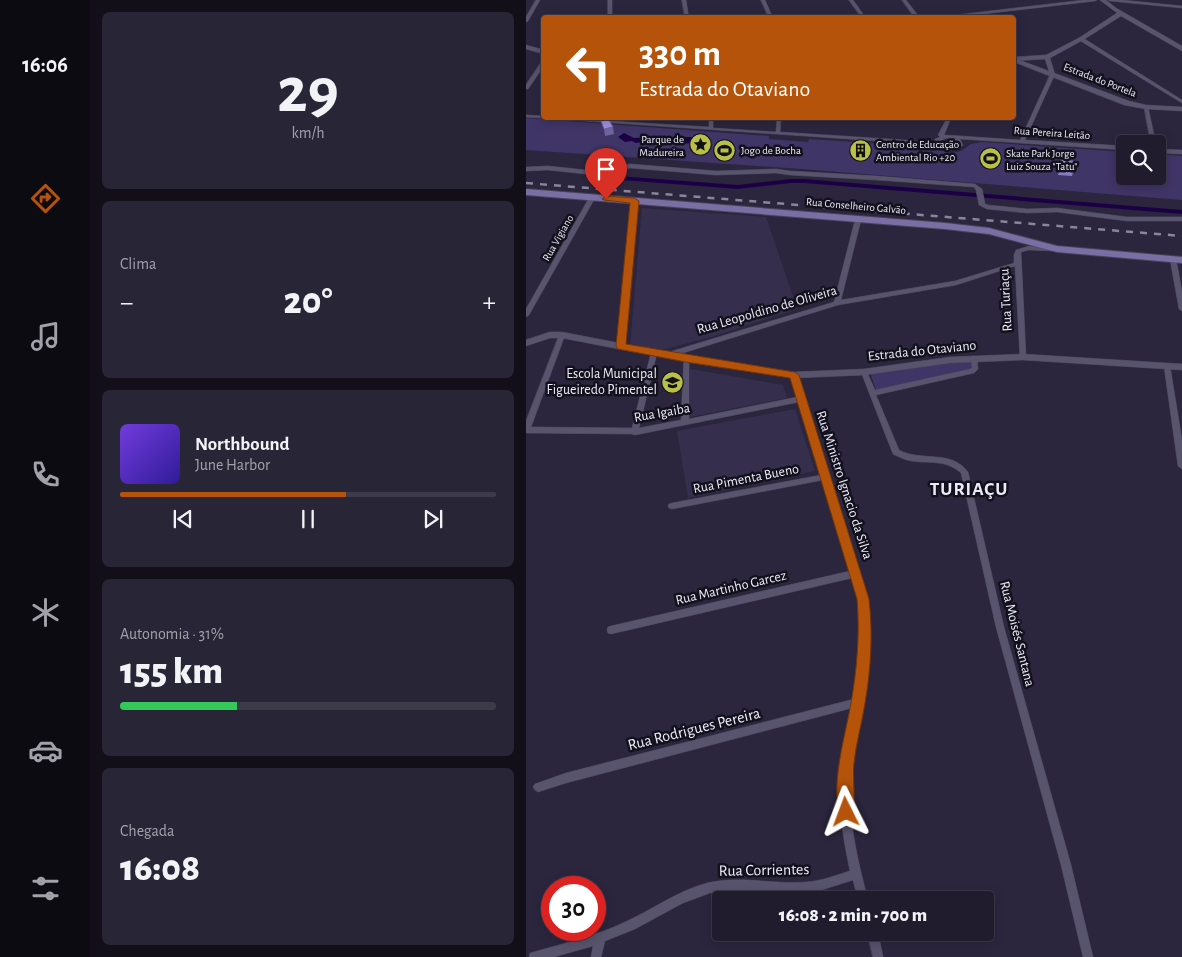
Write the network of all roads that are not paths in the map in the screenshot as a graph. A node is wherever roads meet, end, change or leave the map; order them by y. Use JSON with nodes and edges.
{"nodes":[{"id":1,"x":538,"y":0,"type":"edge"},
{"id":2,"x":610,"y":0,"type":"edge"},
{"id":3,"x":684,"y":0,"type":"edge"},
{"id":4,"x":762,"y":0,"type":"edge"},
{"id":5,"x":851,"y":0,"type":"edge"},
{"id":6,"x":904,"y":0,"type":"edge"},
{"id":7,"x":1094,"y":0,"type":"edge"},
{"id":8,"x":1103,"y":0,"type":"edge"},
{"id":9,"x":1110,"y":0,"type":"edge"},
{"id":10,"x":1182,"y":7,"type":"edge"},
{"id":11,"x":1120,"y":14,"type":"junction"},
{"id":12,"x":610,"y":15,"type":"edge"},
{"id":13,"x":686,"y":15,"type":"edge"},
{"id":14,"x":770,"y":15,"type":"edge"},
{"id":15,"x":862,"y":15,"type":"edge"},
{"id":16,"x":916,"y":15,"type":"edge"},
{"id":17,"x":959,"y":15,"type":"edge"},
{"id":18,"x":526,"y":21,"type":"edge"},
{"id":19,"x":1081,"y":39,"type":"junction"},
{"id":20,"x":526,"y":47,"type":"edge"},
{"id":21,"x":1181,"y":49,"type":"edge"},
{"id":22,"x":541,"y":51,"type":"edge"},
{"id":23,"x":1047,"y":57,"type":"junction"},
{"id":24,"x":1016,"y":60,"type":"edge"},
{"id":25,"x":1016,"y":61,"type":"edge"},
{"id":26,"x":541,"y":66,"type":"edge"},
{"id":27,"x":1053,"y":74,"type":"junction"},
{"id":28,"x":526,"y":88,"type":"edge"},
{"id":29,"x":1182,"y":102,"type":"edge"},
{"id":30,"x":1146,"y":107,"type":"junction"},
{"id":31,"x":1182,"y":108,"type":"edge"},
{"id":32,"x":526,"y":116,"type":"edge"},
{"id":33,"x":541,"y":117,"type":"edge"},
{"id":34,"x":581,"y":120,"type":"edge"},
{"id":35,"x":711,"y":120,"type":"edge"},
{"id":36,"x":779,"y":120,"type":"edge"},
{"id":37,"x":948,"y":120,"type":"edge"},
{"id":38,"x":712,"y":128,"type":"junction"},
{"id":39,"x":778,"y":132,"type":"junction"},
{"id":40,"x":1152,"y":135,"type":"edge"},
{"id":41,"x":944,"y":137,"type":"junction"},
{"id":42,"x":951,"y":137,"type":"junction"},
{"id":43,"x":977,"y":138,"type":"junction"},
{"id":44,"x":1022,"y":141,"type":"junction"},
{"id":45,"x":960,"y":143,"type":"junction"},
{"id":46,"x":937,"y":144,"type":"junction"},
{"id":47,"x":1116,"y":147,"type":"edge"},
{"id":48,"x":1166,"y":151,"type":"edge"},
{"id":49,"x":1182,"y":152,"type":"edge"},
{"id":50,"x":526,"y":169,"type":"edge"},
{"id":51,"x":526,"y":192,"type":"edge"},
{"id":52,"x":592,"y":198,"type":"junction"},
{"id":53,"x":634,"y":201,"type":"junction"},
{"id":54,"x":1182,"y":219,"type":"edge"},
{"id":55,"x":858,"y":220,"type":"junction"},
{"id":56,"x":1057,"y":249,"type":"junction"},
{"id":57,"x":1177,"y":259,"type":"edge"},
{"id":58,"x":1016,"y":264,"type":"junction"},
{"id":59,"x":837,"y":303,"type":"junction"},
{"id":60,"x":1182,"y":309,"type":"edge"},
{"id":61,"x":526,"y":314,"type":"edge"},
{"id":62,"x":562,"y":335,"type":"junction"},
{"id":63,"x":526,"y":343,"type":"edge"},
{"id":64,"x":621,"y":346,"type":"junction"},
{"id":65,"x":654,"y":353,"type":"junction"},
{"id":66,"x":668,"y":355,"type":"junction"},
{"id":67,"x":1023,"y":357,"type":"junction"},
{"id":68,"x":974,"y":358,"type":"junction"},
{"id":69,"x":686,"y":359,"type":"junction"},
{"id":70,"x":1168,"y":366,"type":"junction"},
{"id":71,"x":1182,"y":367,"type":"edge"},
{"id":72,"x":864,"y":372,"type":"junction"},
{"id":73,"x":794,"y":375,"type":"junction"},
{"id":74,"x":872,"y":393,"type":"junction"},
{"id":75,"x":801,"y":399,"type":"junction"},
{"id":76,"x":685,"y":422,"type":"junction"},
{"id":77,"x":526,"y":430,"type":"edge"},
{"id":78,"x":635,"y":432,"type":"junction"},
{"id":79,"x":1182,"y":466,"type":"edge"},
{"id":80,"x":824,"y":477,"type":"junction"},
{"id":81,"x":672,"y":506,"type":"dead end"},
{"id":82,"x":857,"y":573,"type":"junction"},
{"id":83,"x":611,"y":630,"type":"dead end"},
{"id":84,"x":858,"y":702,"type":"junction"},
{"id":85,"x":538,"y":787,"type":"dead end"},
{"id":86,"x":856,"y":874,"type":"junction"},
{"id":87,"x":861,"y":891,"type":"edge"},
{"id":88,"x":606,"y":936,"type":"edge"},
{"id":89,"x":593,"y":941,"type":"edge"},
{"id":90,"x":600,"y":941,"type":"edge"},
{"id":91,"x":874,"y":941,"type":"edge"},
{"id":92,"x":534,"y":957,"type":"edge"},
{"id":93,"x":596,"y":957,"type":"edge"},
{"id":94,"x":878,"y":957,"type":"edge"},
{"id":95,"x":1088,"y":957,"type":"edge"}],
"edges":[{"from":1,"to":18,"type":"street"},
{"from":2,"to":12,"type":"street"},
{"from":3,"to":13,"type":"street"},
{"from":4,"to":14,"type":"street"},
{"from":5,"to":15,"type":"street"},
{"from":6,"to":16,"type":"street"},
{"from":7,"to":17,"type":"street"},
{"from":8,"to":11,"type":"street"},
{"from":9,"to":10,"type":"street"},
{"from":11,"to":19,"type":"street"},
{"from":11,"to":21,"type":"street"},
{"from":19,"to":23,"type":"street"},
{"from":19,"to":29,"type":"street"},
{"from":20,"to":22,"type":"main road"},
{"from":23,"to":24,"type":"street"},
{"from":23,"to":27,"type":"street"},
{"from":25,"to":27,"type":"main road","name":"Estrada do Portela"},
{"from":26,"to":28,"type":"street"},
{"from":27,"to":30,"type":"main road","name":"Estrada do Portela"},
{"from":27,"to":44,"type":"street"},
{"from":30,"to":31,"type":"main road","name":"Estrada do Portela"},
{"from":30,"to":40,"type":"street"},
{"from":32,"to":33,"type":"street"},
{"from":34,"to":38,"type":"street"},
{"from":35,"to":38,"type":"street"},
{"from":36,"to":39,"type":"street"},
{"from":37,"to":41,"type":"street"},
{"from":38,"to":39,"type":"street"},
{"from":39,"to":46,"type":"street"},
{"from":41,"to":42,"type":"street","name":"Rua Pereira Leitão"},
{"from":41,"to":46,"type":"street"},
{"from":42,"to":43,"type":"street","name":"Rua Pereira Leitão"},
{"from":42,"to":45,"type":"street"},
{"from":43,"to":44,"type":"street","name":"Rua Pereira Leitão"},
{"from":43,"to":45,"type":"street","name":"Rua Pereira Leitão"},
{"from":44,"to":47,"type":"street","name":"Rua Pereira Leitão"},
{"from":45,"to":46,"type":"street","name":"Rua Pereira Leitão"},
{"from":48,"to":49,"type":"street"},
{"from":50,"to":54,"type":"street"},
{"from":51,"to":52,"type":"main road","name":"Rua Conselheiro Galvão"},
{"from":52,"to":53,"type":"main road","name":"Rua Conselheiro Galvão"},
{"from":52,"to":61,"type":"street","name":"Rua Vigiano"},
{"from":53,"to":55,"type":"main road","name":"Rua Conselheiro Galvão"},
{"from":53,"to":64,"type":"street"},
{"from":55,"to":56,"type":"main road","name":"Rua Conselheiro Galvão"},
{"from":55,"to":59,"type":"street"},
{"from":56,"to":57,"type":"main road","name":"Rua Conselheiro Galvão"},
{"from":56,"to":58,"type":"street","name":"Rua Turiaçu"},
{"from":57,"to":60,"type":"street"},
{"from":58,"to":59,"type":"street","name":"Rua Leopoldino de Oliveira"},
{"from":58,"to":67,"type":"street","name":"Rua Turiaçu"},
{"from":59,"to":66,"type":"street","name":"Rua Leopoldino de Oliveira"},
{"from":62,"to":63,"type":"street","name":"Rua Leopoldino de Oliveira"},
{"from":62,"to":64,"type":"street","name":"Rua Leopoldino de Oliveira"},
{"from":62,"to":77,"type":"street"},
{"from":64,"to":65,"type":"street","name":"Rua Leopoldino de Oliveira"},
{"from":65,"to":66,"type":"street","name":"Rua Leopoldino de Oliveira"},
{"from":65,"to":78,"type":"street"},
{"from":66,"to":69,"type":"street","name":"Estrada do Otaviano"},
{"from":67,"to":68,"type":"street","name":"Estrada do Otaviano"},
{"from":67,"to":70,"type":"street","name":"Estrada do Otaviano"},
{"from":68,"to":72,"type":"street","name":"Estrada do Otaviano"},
{"from":68,"to":74,"type":"street"},
{"from":69,"to":73,"type":"street","name":"Estrada do Otaviano"},
{"from":69,"to":76,"type":"street"},
{"from":70,"to":71,"type":"street","name":"Estrada do Otaviano"},
{"from":70,"to":79,"type":"street"},
{"from":72,"to":73,"type":"street","name":"Estrada do Otaviano"},
{"from":72,"to":74,"type":"street","name":"Rua Moisés Santana"},
{"from":73,"to":75,"type":"street","name":"Rua Ministro Ignacio da Silva"},
{"from":74,"to":95,"type":"street","name":"Rua Moisés Santana"},
{"from":75,"to":76,"type":"street","name":"Rua Igaiba"},
{"from":75,"to":80,"type":"street","name":"Rua Ministro Ignacio da Silva"},
{"from":76,"to":78,"type":"street","name":"Rua Igaiba"},
{"from":77,"to":78,"type":"street","name":"Rua Igaiba"},
{"from":80,"to":81,"type":"street","name":"Rua Pimenta Bueno"},
{"from":80,"to":82,"type":"street","name":"Rua Ministro Ignacio da Silva"},
{"from":82,"to":83,"type":"street","name":"Rua Martinho Garcez"},
{"from":82,"to":84,"type":"street","name":"Rua Ministro Ignacio da Silva"},
{"from":84,"to":85,"type":"street","name":"Rua Rodrigues Pereira"},
{"from":84,"to":86,"type":"street","name":"Rua Ministro Ignacio da Silva"},
{"from":86,"to":87,"type":"street","name":"Rua Ministro Ignacio da Silva"},
{"from":86,"to":88,"type":"street","name":"Rua Corrientes"},
{"from":89,"to":92,"type":"street","name":"Rua Corrientes"},
{"from":90,"to":93,"type":"street"},
{"from":91,"to":94,"type":"street"}]}
